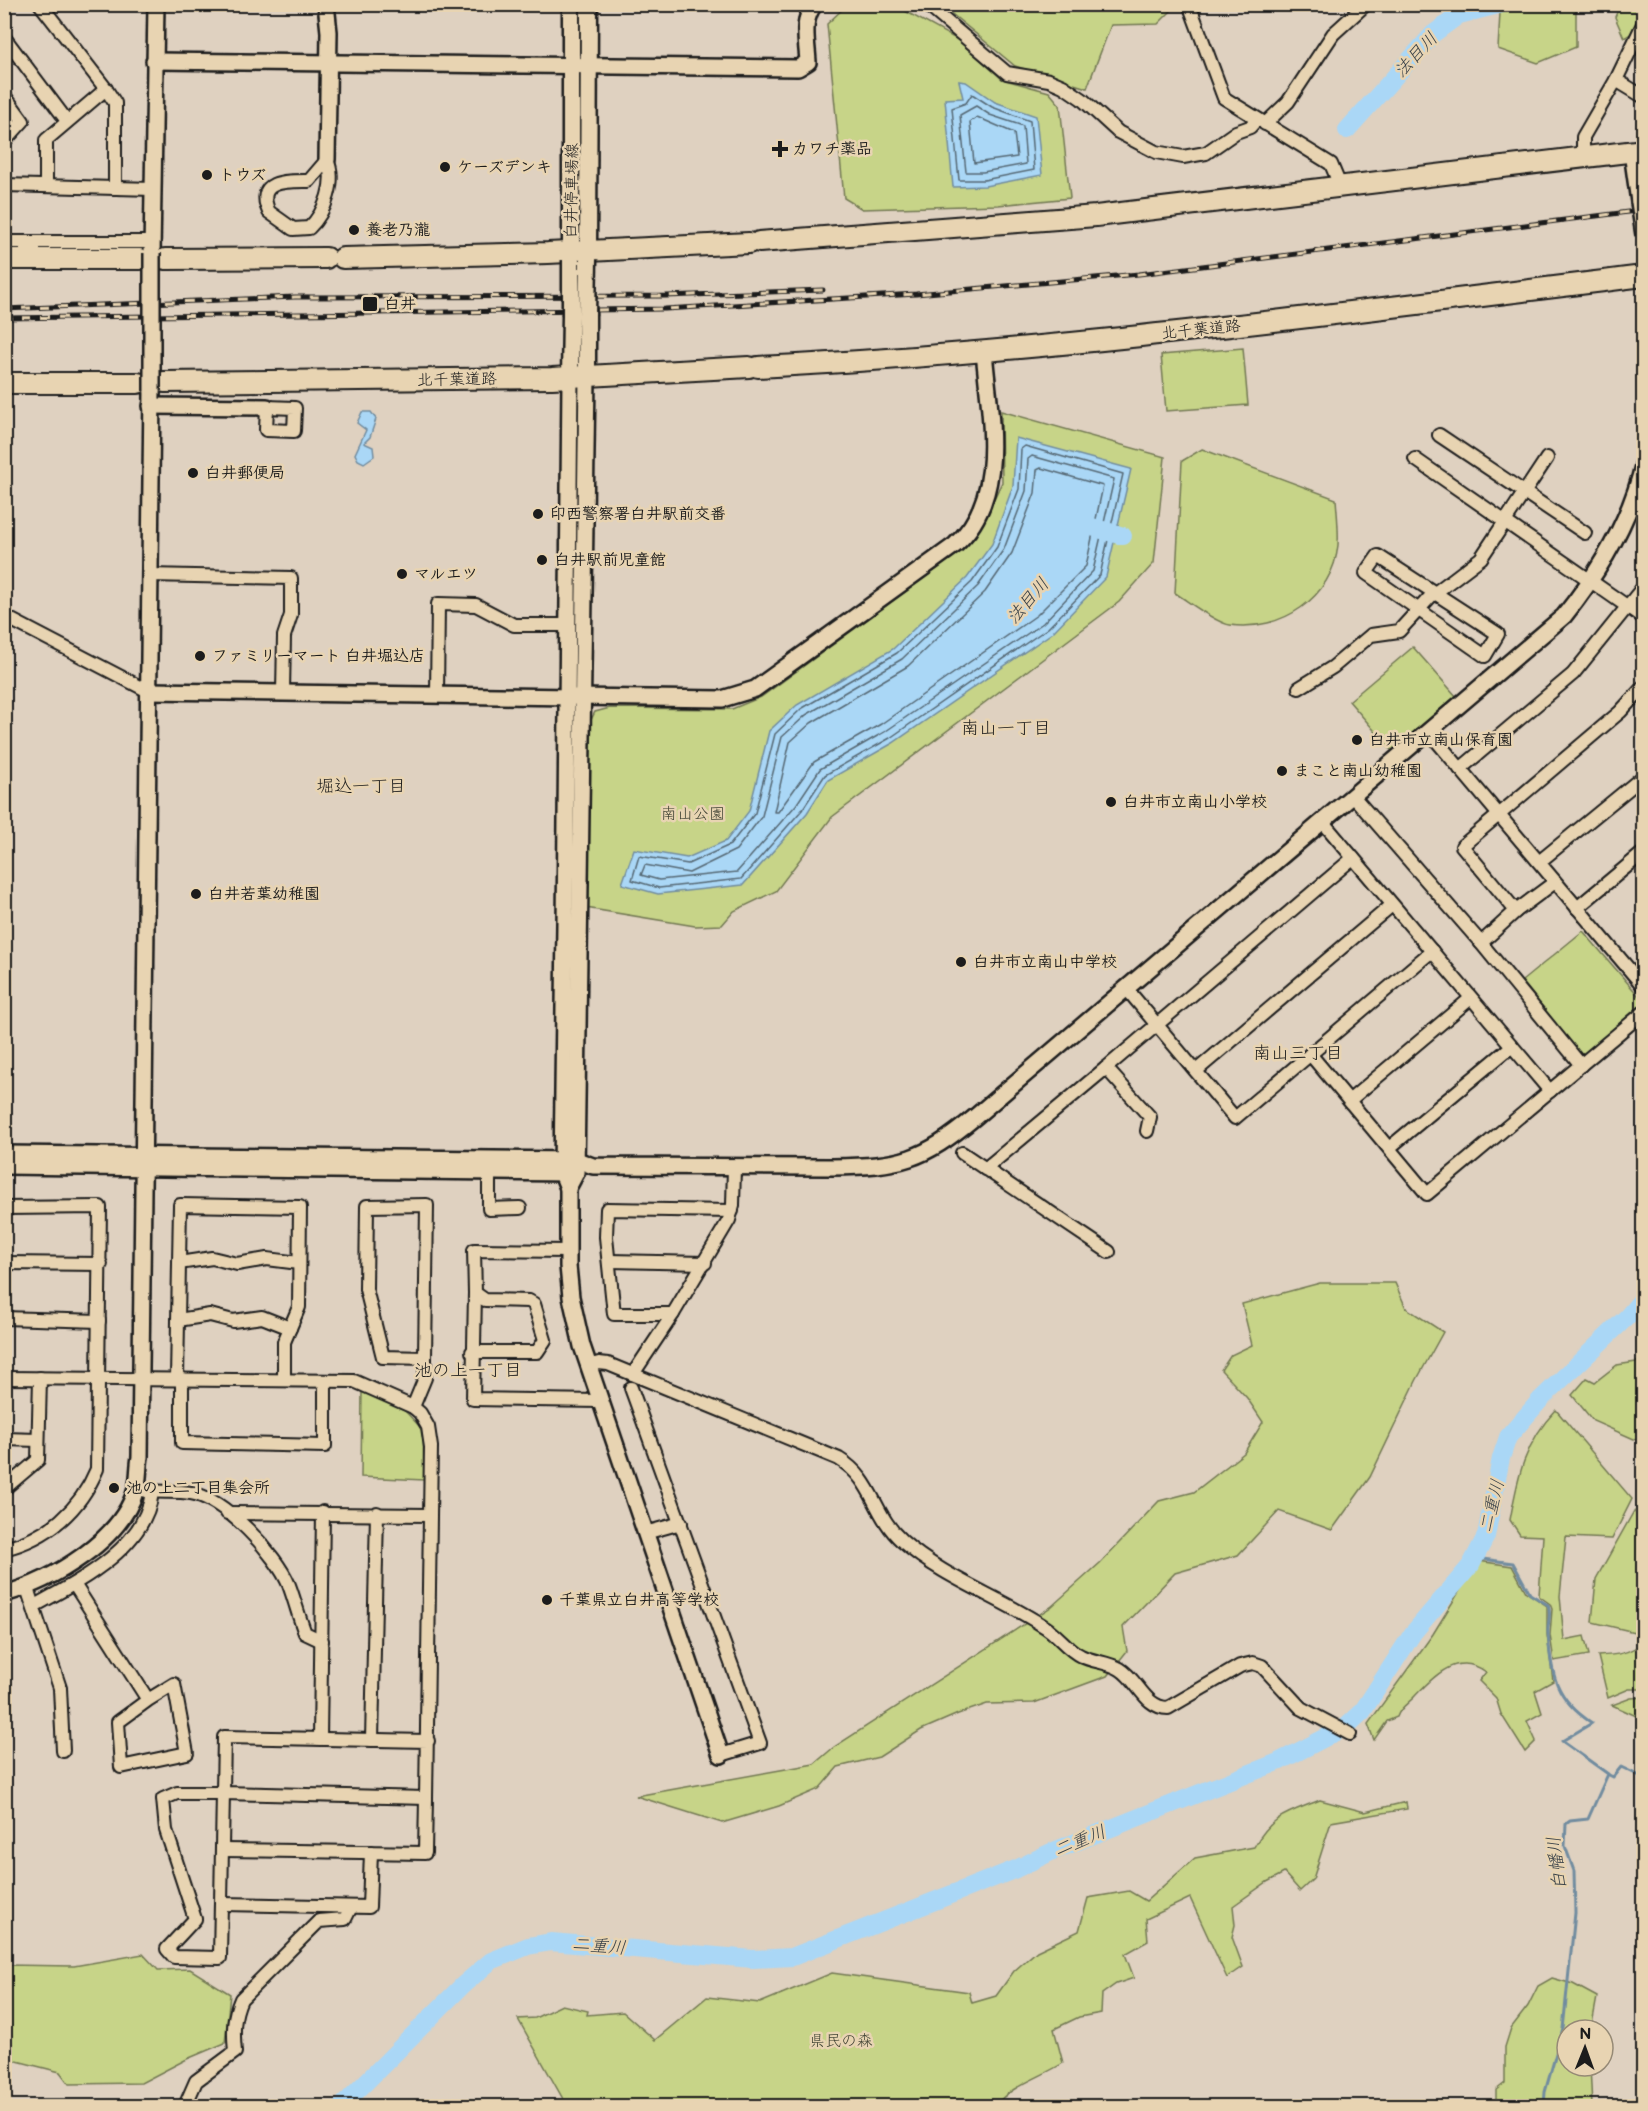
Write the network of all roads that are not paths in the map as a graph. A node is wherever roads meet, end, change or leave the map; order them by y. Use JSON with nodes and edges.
{"nodes":[{"id":1,"x":40,"y":4,"type":"edge"},
{"id":2,"x":156,"y":4,"type":"edge"},
{"id":3,"x":326,"y":4,"type":"edge"},
{"id":4,"x":571,"y":4,"type":"edge"},
{"id":5,"x":589,"y":4,"type":"edge"},
{"id":6,"x":815,"y":4,"type":"edge"},
{"id":7,"x":926,"y":4,"type":"edge"},
{"id":8,"x":1189,"y":4,"type":"edge"},
{"id":9,"x":1366,"y":4,"type":"edge"},
{"id":10,"x":1644,"y":22,"type":"edge"},
{"id":11,"x":4,"y":37,"type":"edge"},
{"id":12,"x":154,"y":62,"type":"junction"},
{"id":13,"x":329,"y":63,"type":"junction"},
{"id":14,"x":572,"y":66,"type":"junction"},
{"id":15,"x":589,"y":67,"type":"junction"},
{"id":16,"x":1616,"y":80,"type":"junction"},
{"id":17,"x":106,"y":89,"type":"junction"},
{"id":18,"x":4,"y":95,"type":"edge"},
{"id":19,"x":1644,"y":97,"type":"edge"},
{"id":20,"x":67,"y":121,"type":"junction"},
{"id":21,"x":1261,"y":121,"type":"junction"},
{"id":22,"x":4,"y":142,"type":"edge"},
{"id":23,"x":1636,"y":155,"type":"edge"},
{"id":24,"x":1583,"y":158,"type":"junction"},
{"id":25,"x":327,"y":160,"type":"junction"},
{"id":26,"x":309,"y":181,"type":"junction"},
{"id":27,"x":4,"y":185,"type":"edge"},
{"id":28,"x":46,"y":186,"type":"junction"},
{"id":29,"x":115,"y":188,"type":"junction"},
{"id":30,"x":1341,"y":188,"type":"junction"},
{"id":31,"x":153,"y":189,"type":"junction"},
{"id":32,"x":327,"y":192,"type":"junction"},
{"id":33,"x":1644,"y":235,"type":"edge"},
{"id":34,"x":4,"y":242,"type":"edge"},
{"id":35,"x":152,"y":253,"type":"junction"},
{"id":36,"x":579,"y":256,"type":"junction"},
{"id":37,"x":4,"y":259,"type":"edge"},
{"id":38,"x":1644,"y":276,"type":"edge"},
{"id":39,"x":984,"y":351,"type":"junction"},
{"id":40,"x":579,"y":374,"type":"junction"},
{"id":41,"x":4,"y":383,"type":"edge"},
{"id":42,"x":151,"y":391,"type":"junction"},
{"id":43,"x":267,"y":407,"type":"dead end"},
{"id":44,"x":1439,"y":435,"type":"dead end"},
{"id":45,"x":1547,"y":458,"type":"dead end"},
{"id":46,"x":1415,"y":459,"type":"dead end"},
{"id":47,"x":1644,"y":462,"type":"edge"},
{"id":48,"x":1525,"y":492,"type":"junction"},
{"id":49,"x":1507,"y":521,"type":"junction"},
{"id":50,"x":1585,"y":533,"type":"dead end"},
{"id":51,"x":149,"y":575,"type":"junction"},
{"id":52,"x":1591,"y":580,"type":"junction"},
{"id":53,"x":1644,"y":586,"type":"edge"},
{"id":54,"x":1436,"y":592,"type":"junction"},
{"id":55,"x":1418,"y":608,"type":"junction"},
{"id":56,"x":1629,"y":608,"type":"junction"},
{"id":57,"x":4,"y":616,"type":"edge"},
{"id":58,"x":1644,"y":618,"type":"edge"},
{"id":59,"x":569,"y":625,"type":"junction"},
{"id":60,"x":1644,"y":686,"type":"edge"},
{"id":61,"x":1299,"y":688,"type":"dead end"},
{"id":62,"x":148,"y":692,"type":"junction"},
{"id":63,"x":283,"y":693,"type":"junction"},
{"id":64,"x":437,"y":694,"type":"junction"},
{"id":65,"x":576,"y":697,"type":"junction"},
{"id":66,"x":1430,"y":733,"type":"junction"},
{"id":67,"x":1460,"y":769,"type":"junction"},
{"id":68,"x":1644,"y":776,"type":"edge"},
{"id":69,"x":1353,"y":796,"type":"junction"},
{"id":70,"x":1499,"y":816,"type":"junction"},
{"id":71,"x":1322,"y":821,"type":"junction"},
{"id":72,"x":1644,"y":852,"type":"edge"},
{"id":73,"x":1353,"y":858,"type":"junction"},
{"id":74,"x":1539,"y":862,"type":"junction"},
{"id":75,"x":1555,"y":882,"type":"junction"},
{"id":76,"x":1392,"y":905,"type":"junction"},
{"id":77,"x":1577,"y":908,"type":"junction"},
{"id":78,"x":1516,"y":911,"type":"junction"},
{"id":79,"x":1481,"y":943,"type":"junction"},
{"id":80,"x":1432,"y":951,"type":"junction"},
{"id":81,"x":1644,"y":987,"type":"edge"},
{"id":82,"x":1126,"y":988,"type":"junction"},
{"id":83,"x":1471,"y":998,"type":"junction"},
{"id":84,"x":1644,"y":1012,"type":"edge"},
{"id":85,"x":1156,"y":1026,"type":"junction"},
{"id":86,"x":1512,"y":1046,"type":"junction"},
{"id":87,"x":1310,"y":1054,"type":"junction"},
{"id":88,"x":1581,"y":1065,"type":"junction"},
{"id":89,"x":1107,"y":1068,"type":"junction"},
{"id":90,"x":1196,"y":1071,"type":"junction"},
{"id":91,"x":1550,"y":1091,"type":"junction"},
{"id":92,"x":1350,"y":1100,"type":"junction"},
{"id":93,"x":1147,"y":1131,"type":"dead end"},
{"id":94,"x":1389,"y":1148,"type":"junction"},
{"id":95,"x":962,"y":1153,"type":"dead end"},
{"id":96,"x":4,"y":1154,"type":"edge"},
{"id":97,"x":143,"y":1162,"type":"junction"},
{"id":98,"x":4,"y":1166,"type":"edge"},
{"id":99,"x":569,"y":1167,"type":"junction"},
{"id":100,"x":734,"y":1167,"type":"junction"},
{"id":101,"x":985,"y":1169,"type":"junction"},
{"id":102,"x":489,"y":1172,"type":"junction"},
{"id":103,"x":4,"y":1208,"type":"edge"},
{"id":104,"x":520,"y":1208,"type":"dead end"},
{"id":105,"x":732,"y":1211,"type":"junction"},
{"id":106,"x":568,"y":1251,"type":"junction"},
{"id":107,"x":1109,"y":1252,"type":"dead end"},
{"id":108,"x":610,"y":1261,"type":"junction"},
{"id":109,"x":4,"y":1263,"type":"edge"},
{"id":110,"x":179,"y":1263,"type":"junction"},
{"id":111,"x":299,"y":1263,"type":"junction"},
{"id":112,"x":705,"y":1263,"type":"junction"},
{"id":113,"x":101,"y":1264,"type":"junction"},
{"id":114,"x":475,"y":1293,"type":"junction"},
{"id":115,"x":673,"y":1314,"type":"junction"},
{"id":116,"x":4,"y":1318,"type":"edge"},
{"id":117,"x":178,"y":1320,"type":"junction"},
{"id":118,"x":99,"y":1321,"type":"junction"},
{"id":119,"x":290,"y":1328,"type":"junction"},
{"id":120,"x":472,"y":1352,"type":"junction"},
{"id":121,"x":425,"y":1358,"type":"junction"},
{"id":122,"x":588,"y":1366,"type":"junction"},
{"id":123,"x":633,"y":1374,"type":"junction"},
{"id":124,"x":4,"y":1378,"type":"edge"},
{"id":125,"x":40,"y":1378,"type":"junction"},
{"id":126,"x":98,"y":1379,"type":"junction"},
{"id":127,"x":141,"y":1379,"type":"junction"},
{"id":128,"x":180,"y":1379,"type":"junction"},
{"id":129,"x":284,"y":1380,"type":"junction"},
{"id":130,"x":326,"y":1381,"type":"junction"},
{"id":131,"x":631,"y":1388,"type":"dead end"},
{"id":132,"x":600,"y":1401,"type":"junction"},
{"id":133,"x":413,"y":1407,"type":"junction"},
{"id":134,"x":4,"y":1439,"type":"edge"},
{"id":135,"x":38,"y":1440,"type":"junction"},
{"id":136,"x":4,"y":1489,"type":"edge"},
{"id":137,"x":136,"y":1489,"type":"junction"},
{"id":138,"x":152,"y":1492,"type":"junction"},
{"id":139,"x":323,"y":1512,"type":"junction"},
{"id":140,"x":227,"y":1513,"type":"junction"},
{"id":141,"x":377,"y":1513,"type":"junction"},
{"id":142,"x":429,"y":1515,"type":"junction"},
{"id":143,"x":681,"y":1523,"type":"junction"},
{"id":144,"x":645,"y":1533,"type":"junction"},
{"id":145,"x":4,"y":1550,"type":"edge"},
{"id":146,"x":74,"y":1584,"type":"junction"},
{"id":147,"x":27,"y":1588,"type":"junction"},
{"id":148,"x":4,"y":1593,"type":"edge"},
{"id":149,"x":34,"y":1606,"type":"junction"},
{"id":150,"x":322,"y":1641,"type":"junction"},
{"id":151,"x":148,"y":1700,"type":"junction"},
{"id":152,"x":1350,"y":1734,"type":"dead end"},
{"id":153,"x":320,"y":1739,"type":"junction"},
{"id":154,"x":372,"y":1740,"type":"junction"},
{"id":155,"x":428,"y":1741,"type":"junction"},
{"id":156,"x":63,"y":1751,"type":"dead end"},
{"id":157,"x":721,"y":1755,"type":"joint"},
{"id":158,"x":223,"y":1793,"type":"junction"},
{"id":159,"x":426,"y":1798,"type":"junction"},
{"id":160,"x":222,"y":1850,"type":"junction"},
{"id":161,"x":371,"y":1852,"type":"junction"},
{"id":162,"x":222,"y":1904,"type":"junction"},
{"id":163,"x":351,"y":1907,"type":"junction"},
{"id":164,"x":185,"y":2106,"type":"edge"}],
"edges":[{"from":1,"to":17,"type":"street"},
{"from":2,"to":12,"type":"street"},
{"from":3,"to":13,"type":"street"},
{"from":4,"to":14,"type":"main road","name":"白井停車場線"},
{"from":5,"to":15,"type":"main road","name":"白井停車場線"},
{"from":6,"to":15,"type":"street"},
{"from":7,"to":21,"type":"street"},
{"from":8,"to":21,"type":"street"},
{"from":9,"to":21,"type":"street"},
{"from":10,"to":16,"type":"street"},
{"from":11,"to":20,"type":"street"},
{"from":12,"to":13,"type":"street"},
{"from":12,"to":31,"type":"street"},
{"from":13,"to":14,"type":"street"},
{"from":13,"to":25,"type":"street"},
{"from":14,"to":15,"type":"street"},
{"from":14,"to":36,"type":"main road","name":"白井停車場線"},
{"from":15,"to":36,"type":"main road","name":"白井停車場線"},
{"from":16,"to":19,"type":"street"},
{"from":16,"to":24,"type":"street"},
{"from":17,"to":20,"type":"street"},
{"from":17,"to":29,"type":"street"},
{"from":18,"to":22,"type":"street"},
{"from":20,"to":28,"type":"street"},
{"from":21,"to":30,"type":"street"},
{"from":23,"to":24,"type":"highway"},
{"from":23,"to":33,"type":"street","bridge":true},
{"from":24,"to":30,"type":"highway"},
{"from":25,"to":26,"type":"street"},
{"from":25,"to":32,"type":"street"},
{"from":26,"to":32,"type":"street"},
{"from":26,"to":32,"type":"street"},
{"from":27,"to":28,"type":"street"},
{"from":28,"to":29,"type":"street"},
{"from":29,"to":31,"type":"street"},
{"from":30,"to":36,"type":"highway"},
{"from":31,"to":35,"type":"street"},
{"from":34,"to":35,"type":"street"},
{"from":35,"to":36,"type":"highway"},
{"from":35,"to":37,"type":"highway"},
{"from":35,"to":42,"type":"street","bridge":true},
{"from":36,"to":40,"type":"main road","name":"白井停車場線","bridge":true},
{"from":38,"to":39,"type":"highway","name":"北千葉道路"},
{"from":39,"to":40,"type":"highway","name":"北千葉道路"},
{"from":39,"to":65,"type":"street"},
{"from":40,"to":42,"type":"highway","name":"北千葉道路"},
{"from":40,"to":59,"type":"street"},
{"from":40,"to":65,"type":"street"},
{"from":41,"to":42,"type":"highway","name":"北千葉道路"},
{"from":42,"to":43,"type":"street"},
{"from":42,"to":51,"type":"street"},
{"from":44,"to":48,"type":"street"},
{"from":45,"to":48,"type":"street"},
{"from":46,"to":49,"type":"street"},
{"from":47,"to":52,"type":"street"},
{"from":48,"to":49,"type":"street"},
{"from":48,"to":50,"type":"street"},
{"from":49,"to":52,"type":"street"},
{"from":49,"to":54,"type":"street"},
{"from":51,"to":62,"type":"street"},
{"from":51,"to":63,"type":"street"},
{"from":52,"to":56,"type":"street"},
{"from":52,"to":66,"type":"street"},
{"from":53,"to":56,"type":"street"},
{"from":54,"to":55,"type":"street"},
{"from":54,"to":55,"type":"street"},
{"from":54,"to":55,"type":"street"},
{"from":55,"to":61,"type":"street"},
{"from":56,"to":58,"type":"street"},
{"from":56,"to":67,"type":"street"},
{"from":57,"to":62,"type":"street"},
{"from":59,"to":64,"type":"street"},
{"from":59,"to":65,"type":"street"},
{"from":60,"to":70,"type":"street"},
{"from":62,"to":63,"type":"street"},
{"from":62,"to":97,"type":"street"},
{"from":63,"to":64,"type":"street"},
{"from":64,"to":65,"type":"street"},
{"from":65,"to":99,"type":"street"},
{"from":66,"to":67,"type":"street"},
{"from":66,"to":69,"type":"street"},
{"from":67,"to":70,"type":"street"},
{"from":68,"to":74,"type":"street"},
{"from":69,"to":71,"type":"street"},
{"from":69,"to":79,"type":"street"},
{"from":70,"to":74,"type":"street"},
{"from":70,"to":78,"type":"street"},
{"from":71,"to":73,"type":"street"},
{"from":71,"to":82,"type":"street"},
{"from":72,"to":77,"type":"street"},
{"from":73,"to":76,"type":"street"},
{"from":73,"to":85,"type":"street"},
{"from":74,"to":75,"type":"street"},
{"from":75,"to":77,"type":"street"},
{"from":75,"to":78,"type":"street"},
{"from":76,"to":80,"type":"street"},
{"from":76,"to":90,"type":"street"},
{"from":77,"to":81,"type":"street"},
{"from":78,"to":79,"type":"street"},
{"from":79,"to":88,"type":"street"},
{"from":80,"to":83,"type":"street"},
{"from":80,"to":87,"type":"street"},
{"from":82,"to":85,"type":"street"},
{"from":82,"to":100,"type":"street"},
{"from":83,"to":86,"type":"street"},
{"from":83,"to":92,"type":"street"},
{"from":84,"to":88,"type":"street"},
{"from":85,"to":89,"type":"street"},
{"from":85,"to":90,"type":"street"},
{"from":86,"to":91,"type":"street"},
{"from":86,"to":94,"type":"street"},
{"from":87,"to":90,"type":"street"},
{"from":87,"to":92,"type":"street"},
{"from":88,"to":91,"type":"street"},
{"from":89,"to":93,"type":"street"},
{"from":89,"to":101,"type":"street"},
{"from":91,"to":94,"type":"street"},
{"from":92,"to":94,"type":"street"},
{"from":95,"to":101,"type":"street"},
{"from":96,"to":97,"type":"street"},
{"from":97,"to":98,"type":"street"},
{"from":97,"to":99,"type":"street"},
{"from":97,"to":102,"type":"street"},
{"from":97,"to":127,"type":"street"},
{"from":99,"to":100,"type":"street"},
{"from":99,"to":102,"type":"street"},
{"from":99,"to":106,"type":"street"},
{"from":100,"to":105,"type":"street"},
{"from":101,"to":107,"type":"street"},
{"from":102,"to":104,"type":"street"},
{"from":103,"to":113,"type":"street"},
{"from":105,"to":108,"type":"street"},
{"from":105,"to":112,"type":"street"},
{"from":106,"to":114,"type":"street"},
{"from":106,"to":122,"type":"street"},
{"from":108,"to":112,"type":"street"},
{"from":108,"to":115,"type":"street"},
{"from":109,"to":113,"type":"street"},
{"from":110,"to":111,"type":"street"},
{"from":110,"to":111,"type":"street"},
{"from":110,"to":117,"type":"street"},
{"from":111,"to":119,"type":"street"},
{"from":112,"to":115,"type":"street"},
{"from":113,"to":118,"type":"street"},
{"from":114,"to":120,"type":"street"},
{"from":114,"to":120,"type":"street"},
{"from":115,"to":123,"type":"street"},
{"from":116,"to":118,"type":"street"},
{"from":117,"to":119,"type":"street"},
{"from":117,"to":128,"type":"street"},
{"from":118,"to":126,"type":"street"},
{"from":119,"to":129,"type":"street"},
{"from":120,"to":132,"type":"street"},
{"from":121,"to":121,"type":"street"},
{"from":121,"to":133,"type":"street"},
{"from":122,"to":123,"type":"street"},
{"from":122,"to":132,"type":"street"},
{"from":123,"to":152,"type":"street"},
{"from":124,"to":125,"type":"street"},
{"from":125,"to":126,"type":"street"},
{"from":125,"to":135,"type":"street"},
{"from":126,"to":127,"type":"street"},
{"from":126,"to":145,"type":"street"},
{"from":127,"to":128,"type":"street"},
{"from":127,"to":137,"type":"street"},
{"from":128,"to":129,"type":"street"},
{"from":128,"to":130,"type":"street"},
{"from":129,"to":130,"type":"street"},
{"from":130,"to":133,"type":"street"},
{"from":131,"to":143,"type":"street"},
{"from":132,"to":144,"type":"street"},
{"from":133,"to":142,"type":"street"},
{"from":134,"to":135,"type":"street"},
{"from":135,"to":136,"type":"street"},
{"from":137,"to":138,"type":"street"},
{"from":137,"to":147,"type":"street"},
{"from":138,"to":140,"type":"street"},
{"from":138,"to":146,"type":"street"},
{"from":139,"to":140,"type":"street"},
{"from":139,"to":141,"type":"street"},
{"from":139,"to":150,"type":"street"},
{"from":140,"to":150,"type":"street"},
{"from":141,"to":142,"type":"street"},
{"from":141,"to":154,"type":"street"},
{"from":142,"to":155,"type":"street"},
{"from":143,"to":144,"type":"street"},
{"from":143,"to":157,"type":"street"},
{"from":144,"to":157,"type":"street"},
{"from":146,"to":149,"type":"street"},
{"from":146,"to":151,"type":"street"},
{"from":147,"to":148,"type":"street"},
{"from":147,"to":149,"type":"street"},
{"from":149,"to":156,"type":"street"},
{"from":150,"to":153,"type":"street"},
{"from":151,"to":151,"type":"street"},
{"from":153,"to":154,"type":"street"},
{"from":153,"to":158,"type":"street"},
{"from":154,"to":155,"type":"street"},
{"from":155,"to":159,"type":"street"},
{"from":158,"to":159,"type":"street"},
{"from":158,"to":160,"type":"street"},
{"from":158,"to":162,"type":"street"},
{"from":159,"to":161,"type":"street"},
{"from":160,"to":161,"type":"street"},
{"from":160,"to":162,"type":"street"},
{"from":161,"to":163,"type":"street"},
{"from":162,"to":163,"type":"street"},
{"from":163,"to":164,"type":"street"}]}
